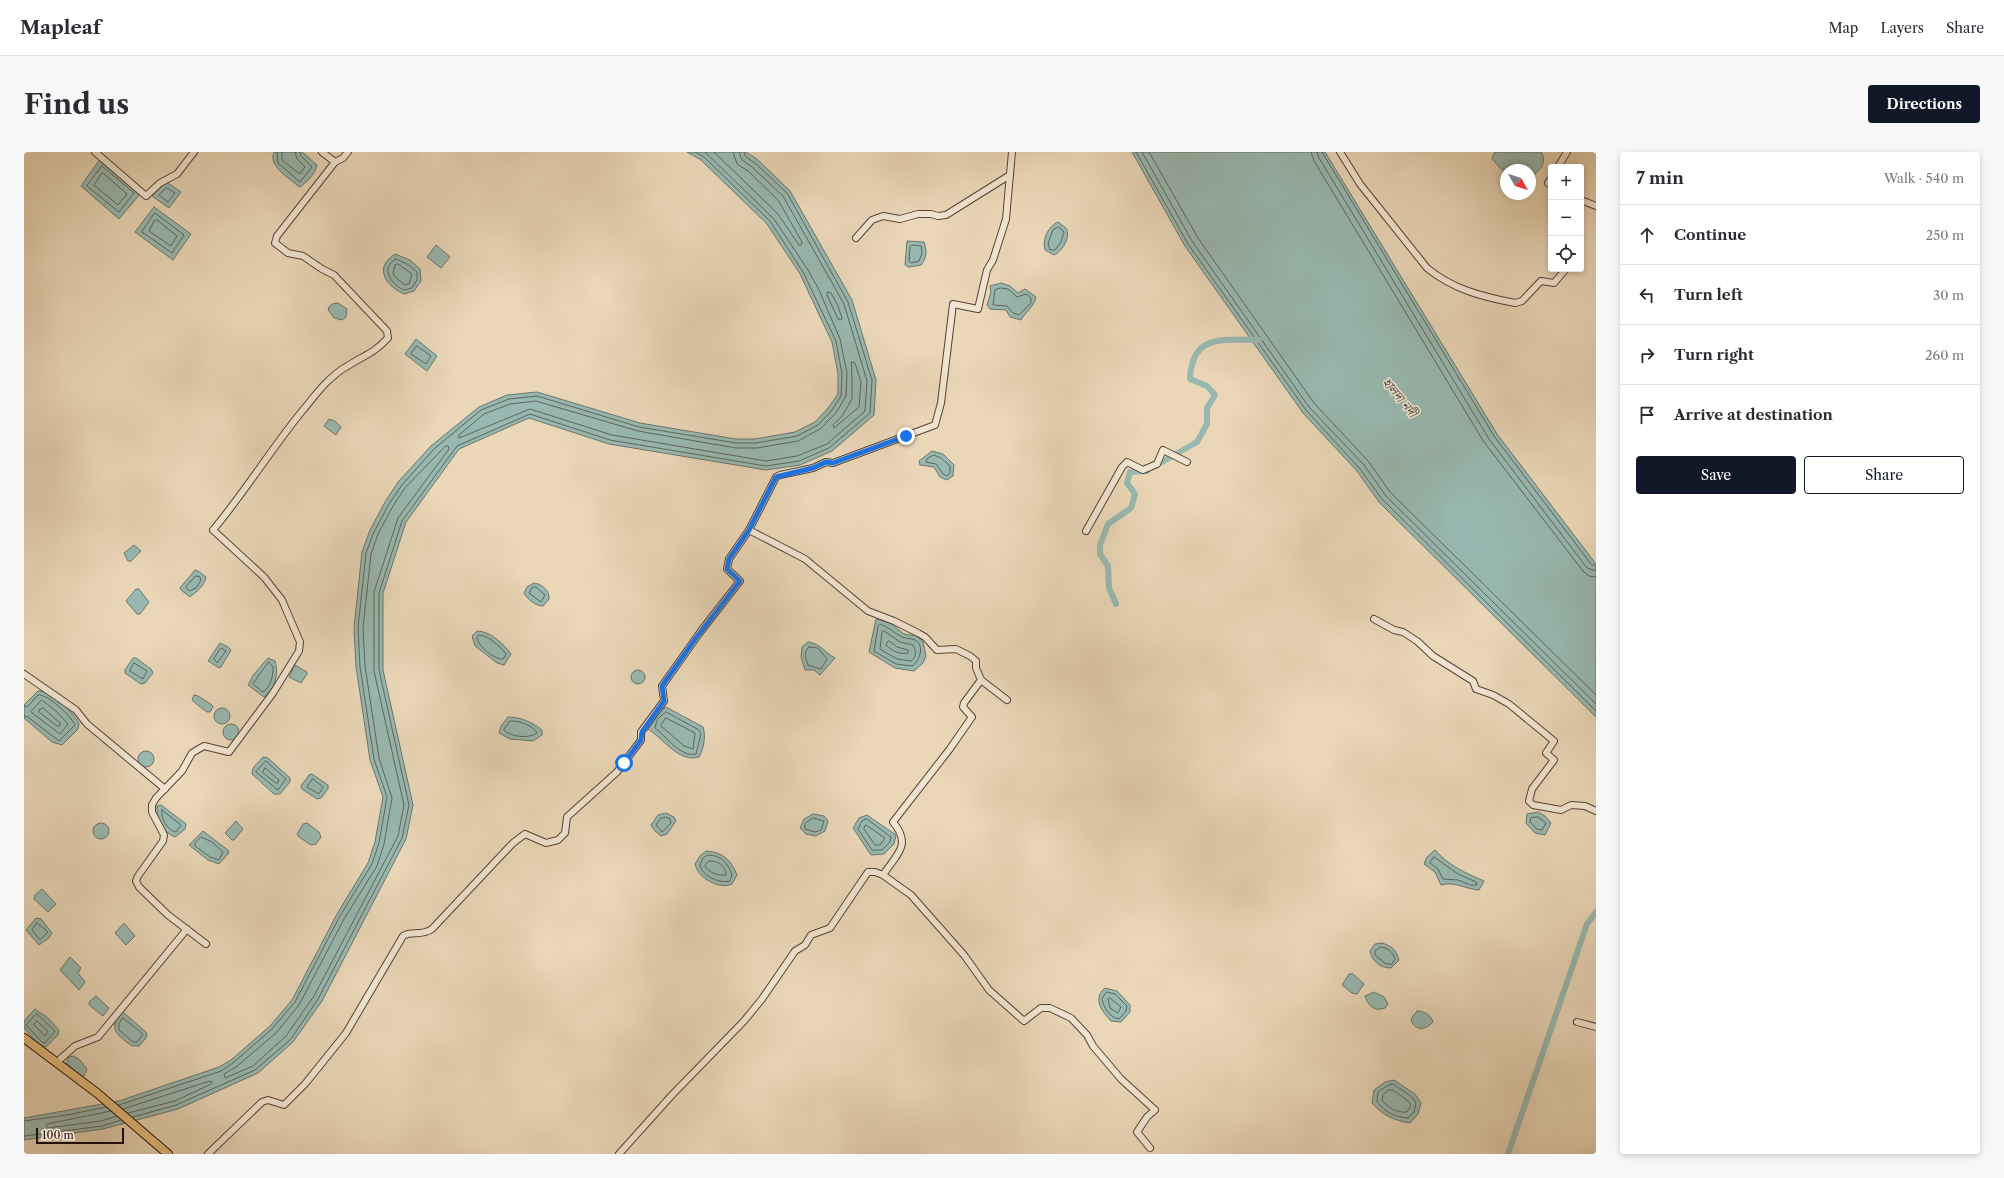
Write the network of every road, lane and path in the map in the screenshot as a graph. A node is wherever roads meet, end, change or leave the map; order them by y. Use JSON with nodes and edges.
{"nodes":[{"id":1,"x":95,"y":152,"type":"edge"},
{"id":2,"x":194,"y":152,"type":"edge"},
{"id":3,"x":322,"y":152,"type":"edge"},
{"id":4,"x":348,"y":152,"type":"edge"},
{"id":5,"x":1012,"y":152,"type":"edge"},
{"id":6,"x":1340,"y":152,"type":"edge"},
{"id":7,"x":1567,"y":152,"type":"edge"},
{"id":8,"x":335,"y":162,"type":"junction"},
{"id":9,"x":1560,"y":164,"type":"edge"},
{"id":10,"x":1010,"y":175,"type":"junction"},
{"id":11,"x":1584,"y":201,"type":"edge"},
{"id":12,"x":1596,"y":206,"type":"edge"},
{"id":13,"x":856,"y":238,"type":"dead end"},
{"id":14,"x":1563,"y":272,"type":"edge"},
{"id":15,"x":1187,"y":462,"type":"dead end"},
{"id":16,"x":749,"y":530,"type":"junction"},
{"id":17,"x":1086,"y":531,"type":"dead end"},
{"id":18,"x":1374,"y":619,"type":"dead end"},
{"id":19,"x":24,"y":674,"type":"edge"},
{"id":20,"x":982,"y":680,"type":"junction"},
{"id":21,"x":1007,"y":700,"type":"dead end"},
{"id":22,"x":165,"y":789,"type":"junction"},
{"id":23,"x":1596,"y":810,"type":"edge"},
{"id":24,"x":883,"y":875,"type":"junction"},
{"id":25,"x":187,"y":929,"type":"junction"},
{"id":26,"x":206,"y":944,"type":"dead end"},
{"id":27,"x":1576,"y":1022,"type":"dead end"},
{"id":28,"x":1596,"y":1027,"type":"edge"},
{"id":29,"x":24,"y":1038,"type":"edge"},
{"id":30,"x":56,"y":1063,"type":"junction"},
{"id":31,"x":1150,"y":1148,"type":"dead end"},
{"id":32,"x":168,"y":1154,"type":"edge"},
{"id":33,"x":208,"y":1154,"type":"edge"},
{"id":34,"x":619,"y":1154,"type":"edge"}],
"edges":[{"from":1,"to":2,"type":"street"},
{"from":3,"to":8,"type":"street"},
{"from":4,"to":8,"type":"street"},
{"from":5,"to":10,"type":"street"},
{"from":6,"to":14,"type":"street"},
{"from":7,"to":9,"type":"street"},
{"from":8,"to":22,"type":"street"},
{"from":10,"to":13,"type":"street"},
{"from":10,"to":16,"type":"street"},
{"from":11,"to":12,"type":"street"},
{"from":15,"to":17,"type":"street"},
{"from":16,"to":20,"type":"street"},
{"from":16,"to":33,"type":"street"},
{"from":18,"to":23,"type":"street"},
{"from":19,"to":22,"type":"street"},
{"from":20,"to":21,"type":"street"},
{"from":20,"to":24,"type":"street"},
{"from":22,"to":25,"type":"street"},
{"from":24,"to":31,"type":"street"},
{"from":24,"to":34,"type":"street"},
{"from":25,"to":26,"type":"street"},
{"from":25,"to":30,"type":"street"},
{"from":27,"to":28,"type":"street"},
{"from":29,"to":30,"type":"main road"},
{"from":30,"to":32,"type":"main road"}]}
